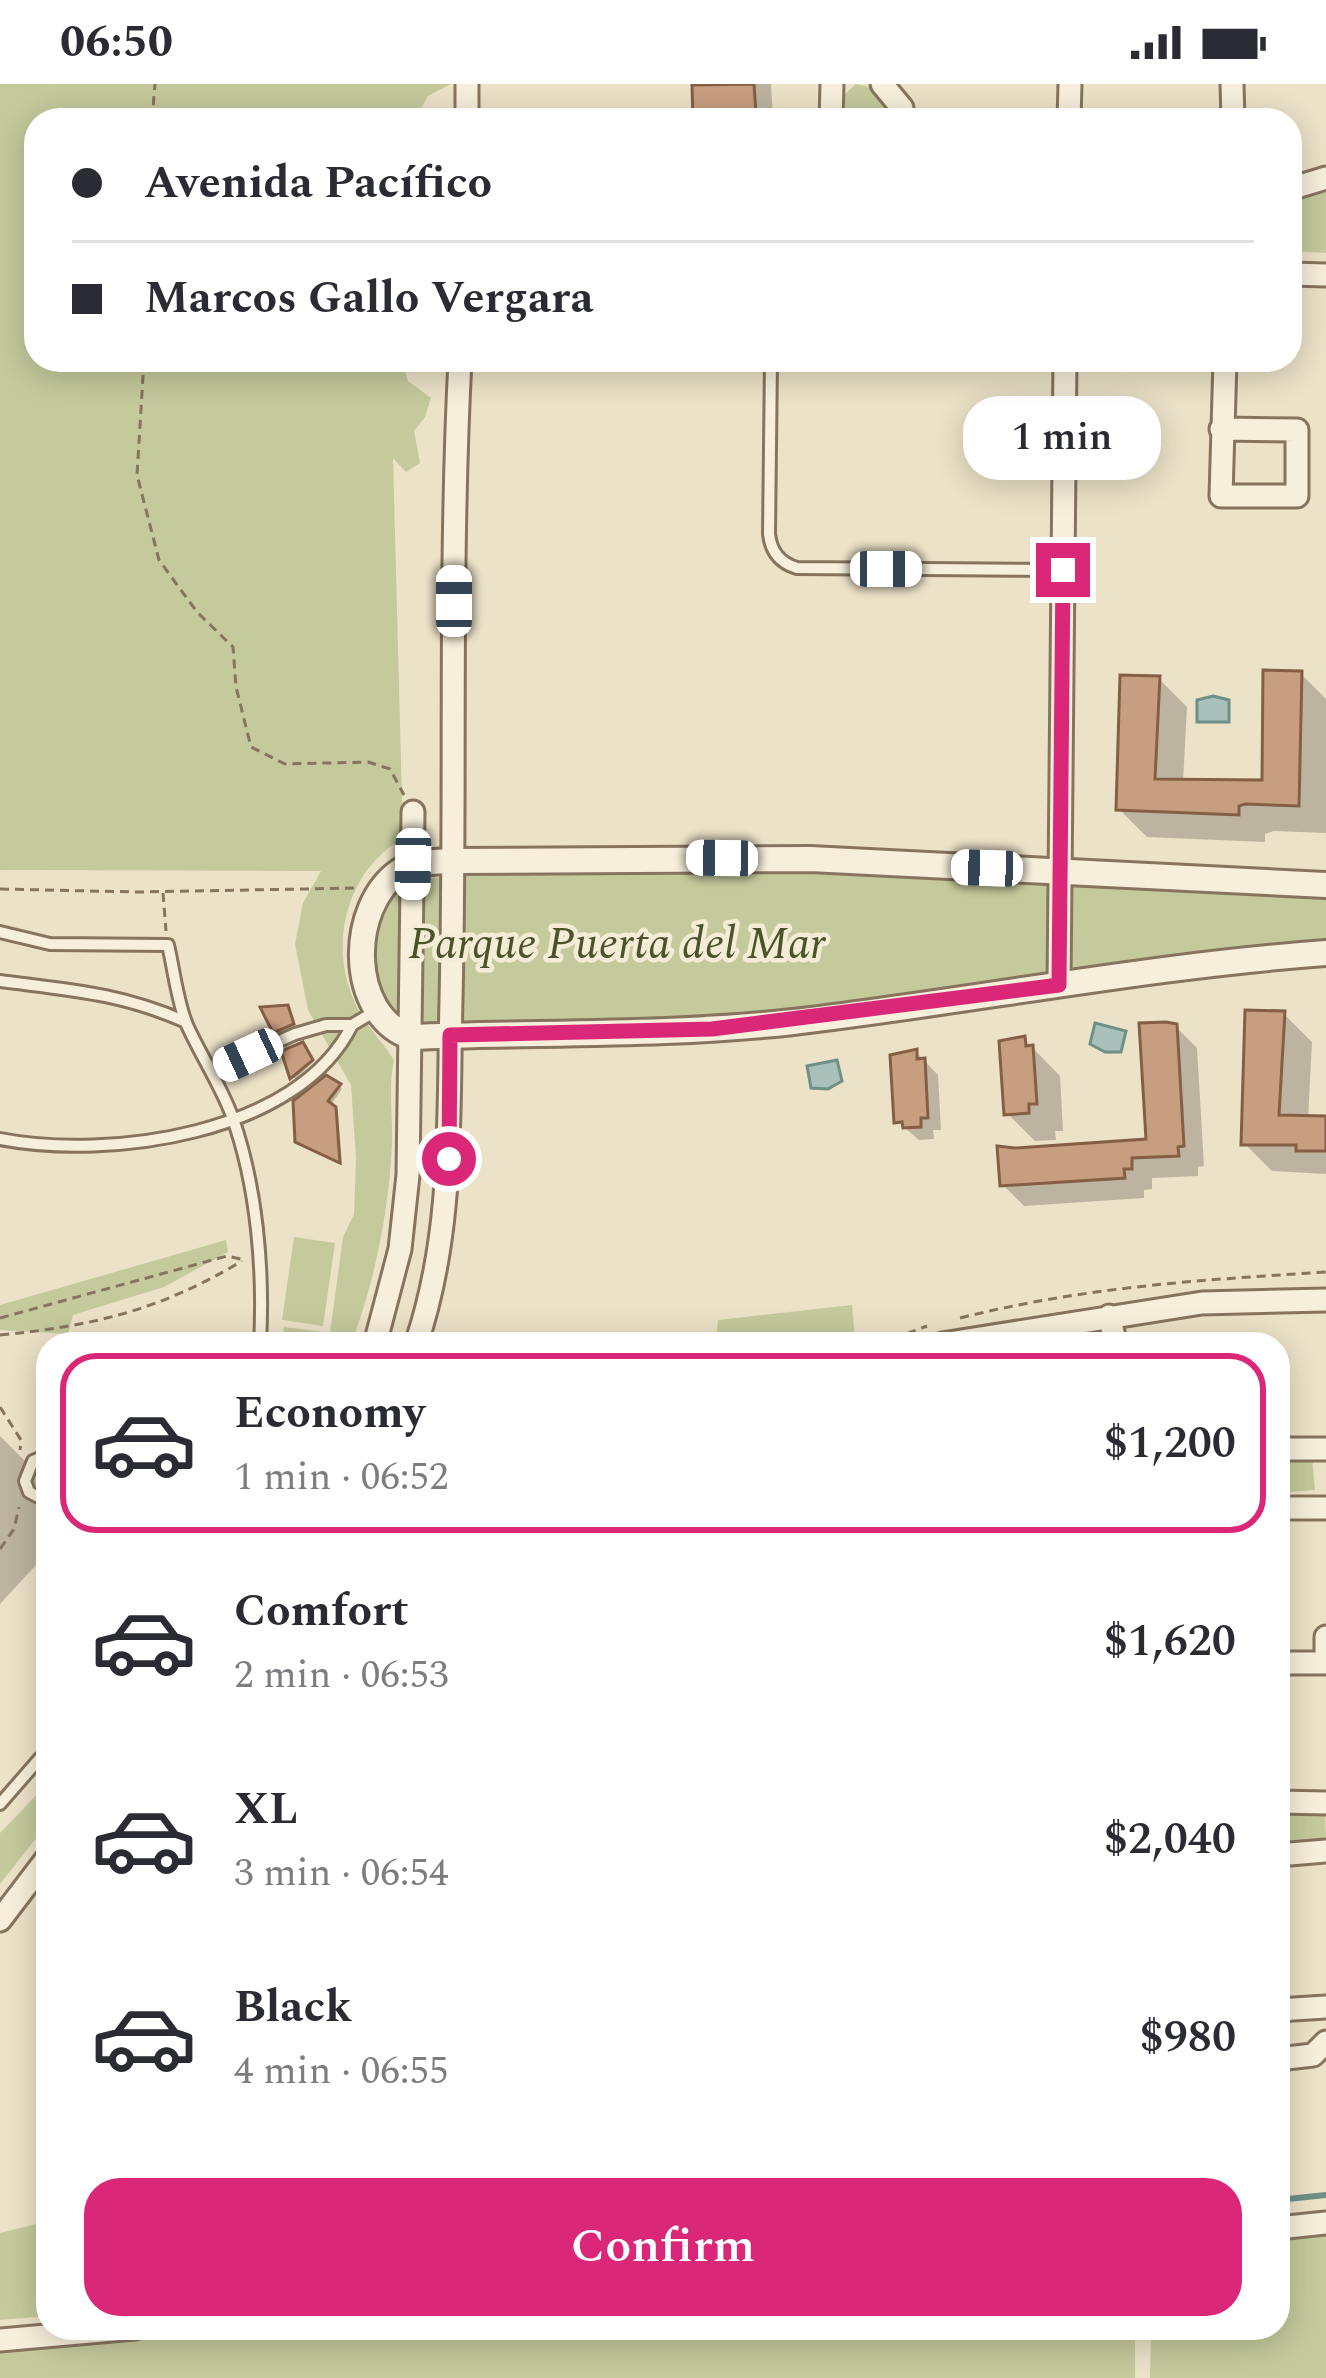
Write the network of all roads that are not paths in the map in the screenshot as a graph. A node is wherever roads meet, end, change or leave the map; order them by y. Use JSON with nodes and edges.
{"nodes":[{"id":1,"x":882,"y":84,"type":"edge"},
{"id":2,"x":902,"y":108,"type":"edge"},
{"id":3,"x":459,"y":372,"type":"edge"},
{"id":4,"x":771,"y":372,"type":"edge"},
{"id":5,"x":1065,"y":372,"type":"edge"},
{"id":6,"x":1224,"y":372,"type":"edge"},
{"id":7,"x":1221,"y":429,"type":"junction"},
{"id":8,"x":1063,"y":570,"type":"junction"},
{"id":9,"x":413,"y":812,"type":"road end"},
{"id":10,"x":454,"y":861,"type":"junction"},
{"id":11,"x":413,"y":864,"type":"junction"},
{"id":12,"x":1058,"y":871,"type":"junction"},
{"id":13,"x":1326,"y":885,"type":"edge"},
{"id":14,"x":0,"y":932,"type":"edge"},
{"id":15,"x":1326,"y":953,"type":"edge"},
{"id":16,"x":0,"y":981,"type":"edge"},
{"id":17,"x":1059,"y":985,"type":"junction"},
{"id":18,"x":377,"y":1010,"type":"junction"},
{"id":19,"x":185,"y":1022,"type":"junction"},
{"id":20,"x":352,"y":1025,"type":"junction"},
{"id":21,"x":450,"y":1035,"type":"junction"},
{"id":22,"x":411,"y":1036,"type":"junction"},
{"id":23,"x":212,"y":1071,"type":"junction"},
{"id":24,"x":233,"y":1119,"type":"junction"},
{"id":25,"x":0,"y":1139,"type":"edge"},
{"id":26,"x":1326,"y":1300,"type":"edge"},
{"id":27,"x":1109,"y":1316,"type":"junction"},
{"id":28,"x":260,"y":1332,"type":"edge"},
{"id":29,"x":379,"y":1332,"type":"edge"},
{"id":30,"x":420,"y":1332,"type":"edge"},
{"id":31,"x":1014,"y":1332,"type":"edge"},
{"id":32,"x":1113,"y":1332,"type":"edge"},
{"id":33,"x":1290,"y":1449,"type":"edge"},
{"id":34,"x":1326,"y":1449,"type":"edge"},
{"id":35,"x":36,"y":1460,"type":"edge"},
{"id":36,"x":36,"y":1496,"type":"edge"},
{"id":37,"x":1290,"y":1508,"type":"edge"},
{"id":38,"x":1326,"y":1508,"type":"edge"},
{"id":39,"x":1326,"y":1637,"type":"edge"},
{"id":40,"x":1290,"y":1663,"type":"edge"},
{"id":41,"x":1326,"y":1663,"type":"edge"},
{"id":42,"x":36,"y":1763,"type":"edge"},
{"id":43,"x":1290,"y":1802,"type":"edge"},
{"id":44,"x":1326,"y":1803,"type":"edge"},
{"id":45,"x":0,"y":1804,"type":"edge"},
{"id":46,"x":1326,"y":1851,"type":"edge"},
{"id":47,"x":1290,"y":1854,"type":"edge"},
{"id":48,"x":36,"y":1872,"type":"edge"},
{"id":49,"x":0,"y":1919,"type":"edge"},
{"id":50,"x":1326,"y":2007,"type":"edge"},
{"id":51,"x":1290,"y":2009,"type":"edge"},
{"id":52,"x":1326,"y":2042,"type":"edge"},
{"id":53,"x":1290,"y":2058,"type":"edge"},
{"id":54,"x":1326,"y":2223,"type":"edge"},
{"id":55,"x":1290,"y":2227,"type":"edge"},
{"id":56,"x":36,"y":2337,"type":"edge"},
{"id":57,"x":0,"y":2340,"type":"edge"}],
"edges":[{"from":1,"to":2,"type":"street"},
{"from":3,"to":10,"type":"street"},
{"from":4,"to":8,"type":"lane"},
{"from":5,"to":8,"type":"street"},
{"from":6,"to":7,"type":"street"},
{"from":7,"to":7,"type":"street"},
{"from":8,"to":12,"type":"street"},
{"from":9,"to":11,"type":"street"},
{"from":10,"to":11,"type":"street"},
{"from":10,"to":12,"type":"street"},
{"from":10,"to":21,"type":"street"},
{"from":11,"to":18,"type":"street"},
{"from":11,"to":22,"type":"street"},
{"from":12,"to":13,"type":"street"},
{"from":12,"to":17,"type":"street"},
{"from":14,"to":19,"type":"lane"},
{"from":15,"to":17,"type":"street"},
{"from":16,"to":19,"type":"lane"},
{"from":17,"to":21,"type":"street"},
{"from":18,"to":20,"type":"lane"},
{"from":18,"to":22,"type":"street"},
{"from":19,"to":23,"type":"lane"},
{"from":20,"to":23,"type":"lane"},
{"from":20,"to":24,"type":"lane"},
{"from":21,"to":22,"type":"street"},
{"from":21,"to":30,"type":"street"},
{"from":22,"to":29,"type":"street"},
{"from":23,"to":24,"type":"lane"},
{"from":24,"to":25,"type":"lane"},
{"from":24,"to":28,"type":"lane"},
{"from":26,"to":27,"type":"street"},
{"from":27,"to":31,"type":"street"},
{"from":27,"to":32,"type":"street"},
{"from":33,"to":34,"type":"street"},
{"from":35,"to":36,"type":"lane"},
{"from":37,"to":38,"type":"street"},
{"from":39,"to":41,"type":"street"},
{"from":40,"to":41,"type":"street"},
{"from":42,"to":45,"type":"lane"},
{"from":43,"to":44,"type":"street"},
{"from":46,"to":47,"type":"street"},
{"from":48,"to":49,"type":"street"},
{"from":50,"to":51,"type":"street"},
{"from":52,"to":53,"type":"street"},
{"from":54,"to":55,"type":"street"},
{"from":56,"to":57,"type":"street"}]}
